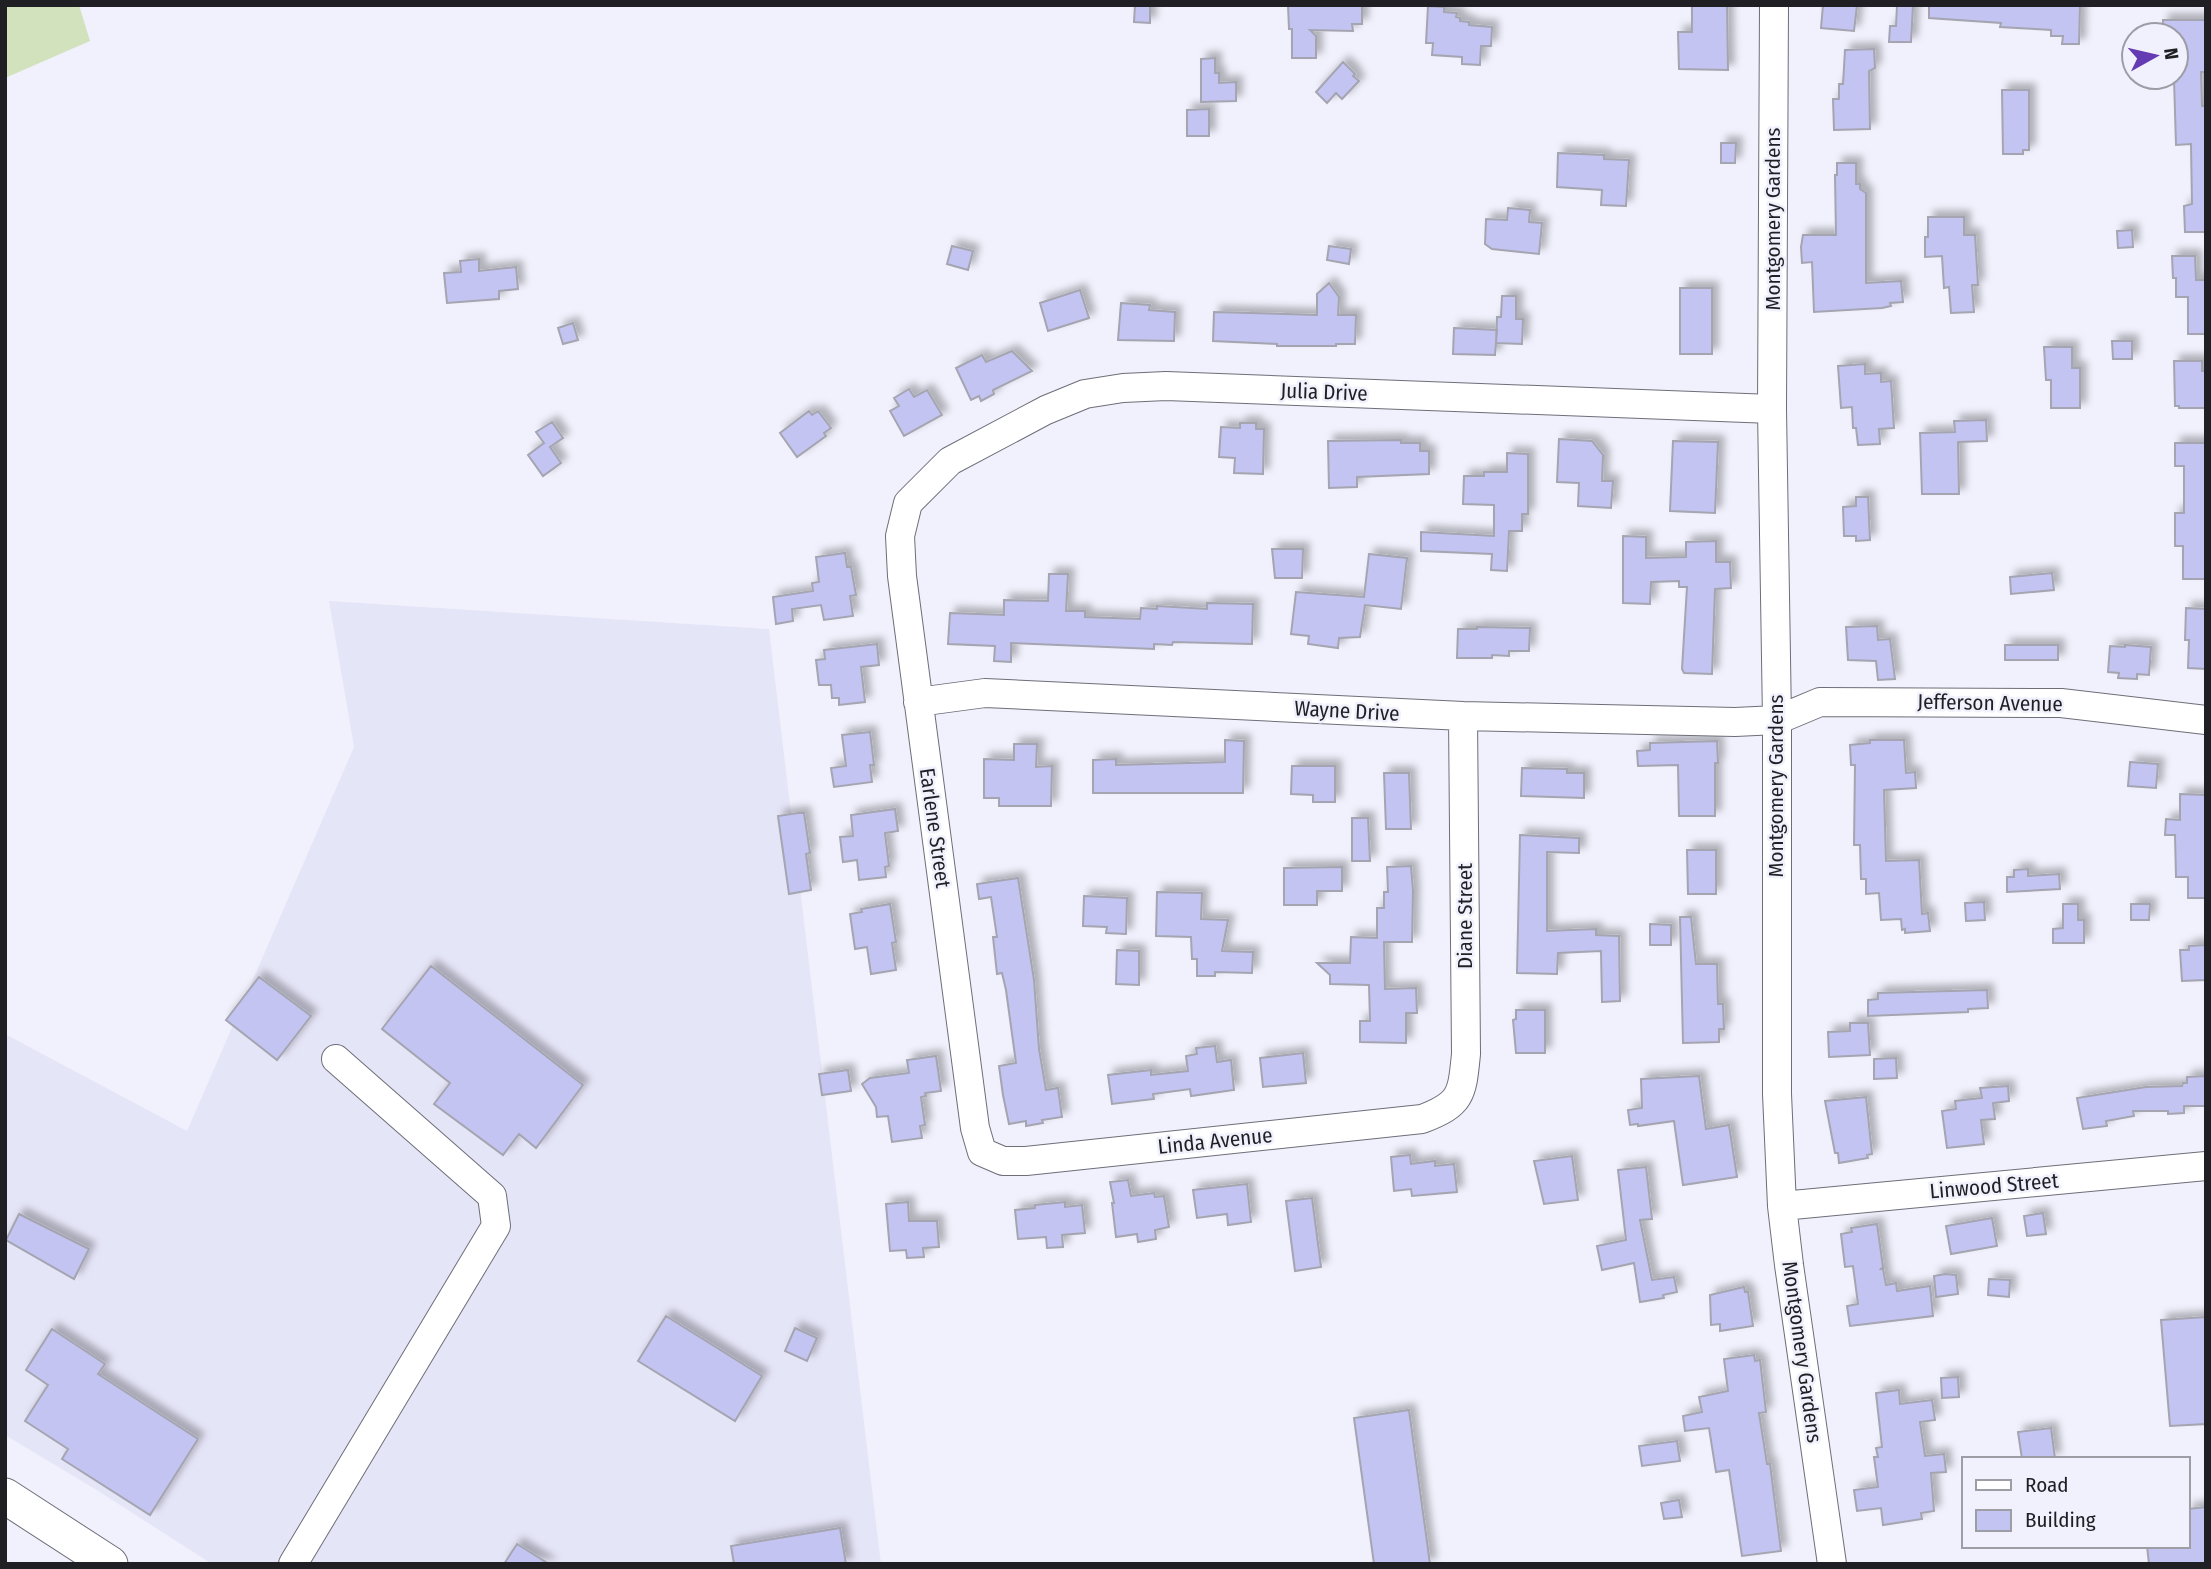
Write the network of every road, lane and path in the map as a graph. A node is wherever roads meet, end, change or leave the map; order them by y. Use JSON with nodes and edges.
{"nodes":[{"id":1,"x":1774,"y":5,"type":"edge"},
{"id":2,"x":1772,"y":409,"type":"junction"},
{"id":3,"x":908,"y":503,"type":"joint"},
{"id":4,"x":918,"y":702,"type":"junction"},
{"id":5,"x":1464,"y":716,"type":"junction"},
{"id":6,"x":1777,"y":720,"type":"junction"},
{"id":7,"x":2206,"y":720,"type":"edge"},
{"id":8,"x":336,"y":1059,"type":"dead end"},
{"id":9,"x":1447,"y":1110,"type":"joint"},
{"id":10,"x":982,"y":1152,"type":"joint"},
{"id":11,"x":2206,"y":1166,"type":"edge"},
{"id":12,"x":1782,"y":1206,"type":"junction"},
{"id":13,"x":5,"y":1496,"type":"edge"},
{"id":14,"x":110,"y":1564,"type":"edge"},
{"id":15,"x":293,"y":1564,"type":"edge"},
{"id":16,"x":1832,"y":1564,"type":"edge"}],
"edges":[{"from":1,"to":2,"type":"street","name":"Montgomery Gardens"},
{"from":2,"to":3,"type":"street","name":"Julia Drive"},
{"from":2,"to":6,"type":"street","name":"Montgomery Gardens"},
{"from":3,"to":4,"type":"street","name":"Earlene Street"},
{"from":4,"to":5,"type":"street","name":"Wayne Drive"},
{"from":4,"to":10,"type":"street","name":"Earlene Street"},
{"from":5,"to":6,"type":"street","name":"Wayne Drive"},
{"from":5,"to":9,"type":"street","name":"Diane Street"},
{"from":6,"to":7,"type":"street","name":"Jefferson Avenue"},
{"from":6,"to":12,"type":"street","name":"Montgomery Gardens"},
{"from":8,"to":15,"type":"street"},
{"from":9,"to":10,"type":"street","name":"Linda Avenue"},
{"from":11,"to":12,"type":"street","name":"Linwood Street"},
{"from":12,"to":16,"type":"street","name":"Montgomery Gardens"},
{"from":13,"to":14,"type":"main road"}]}
